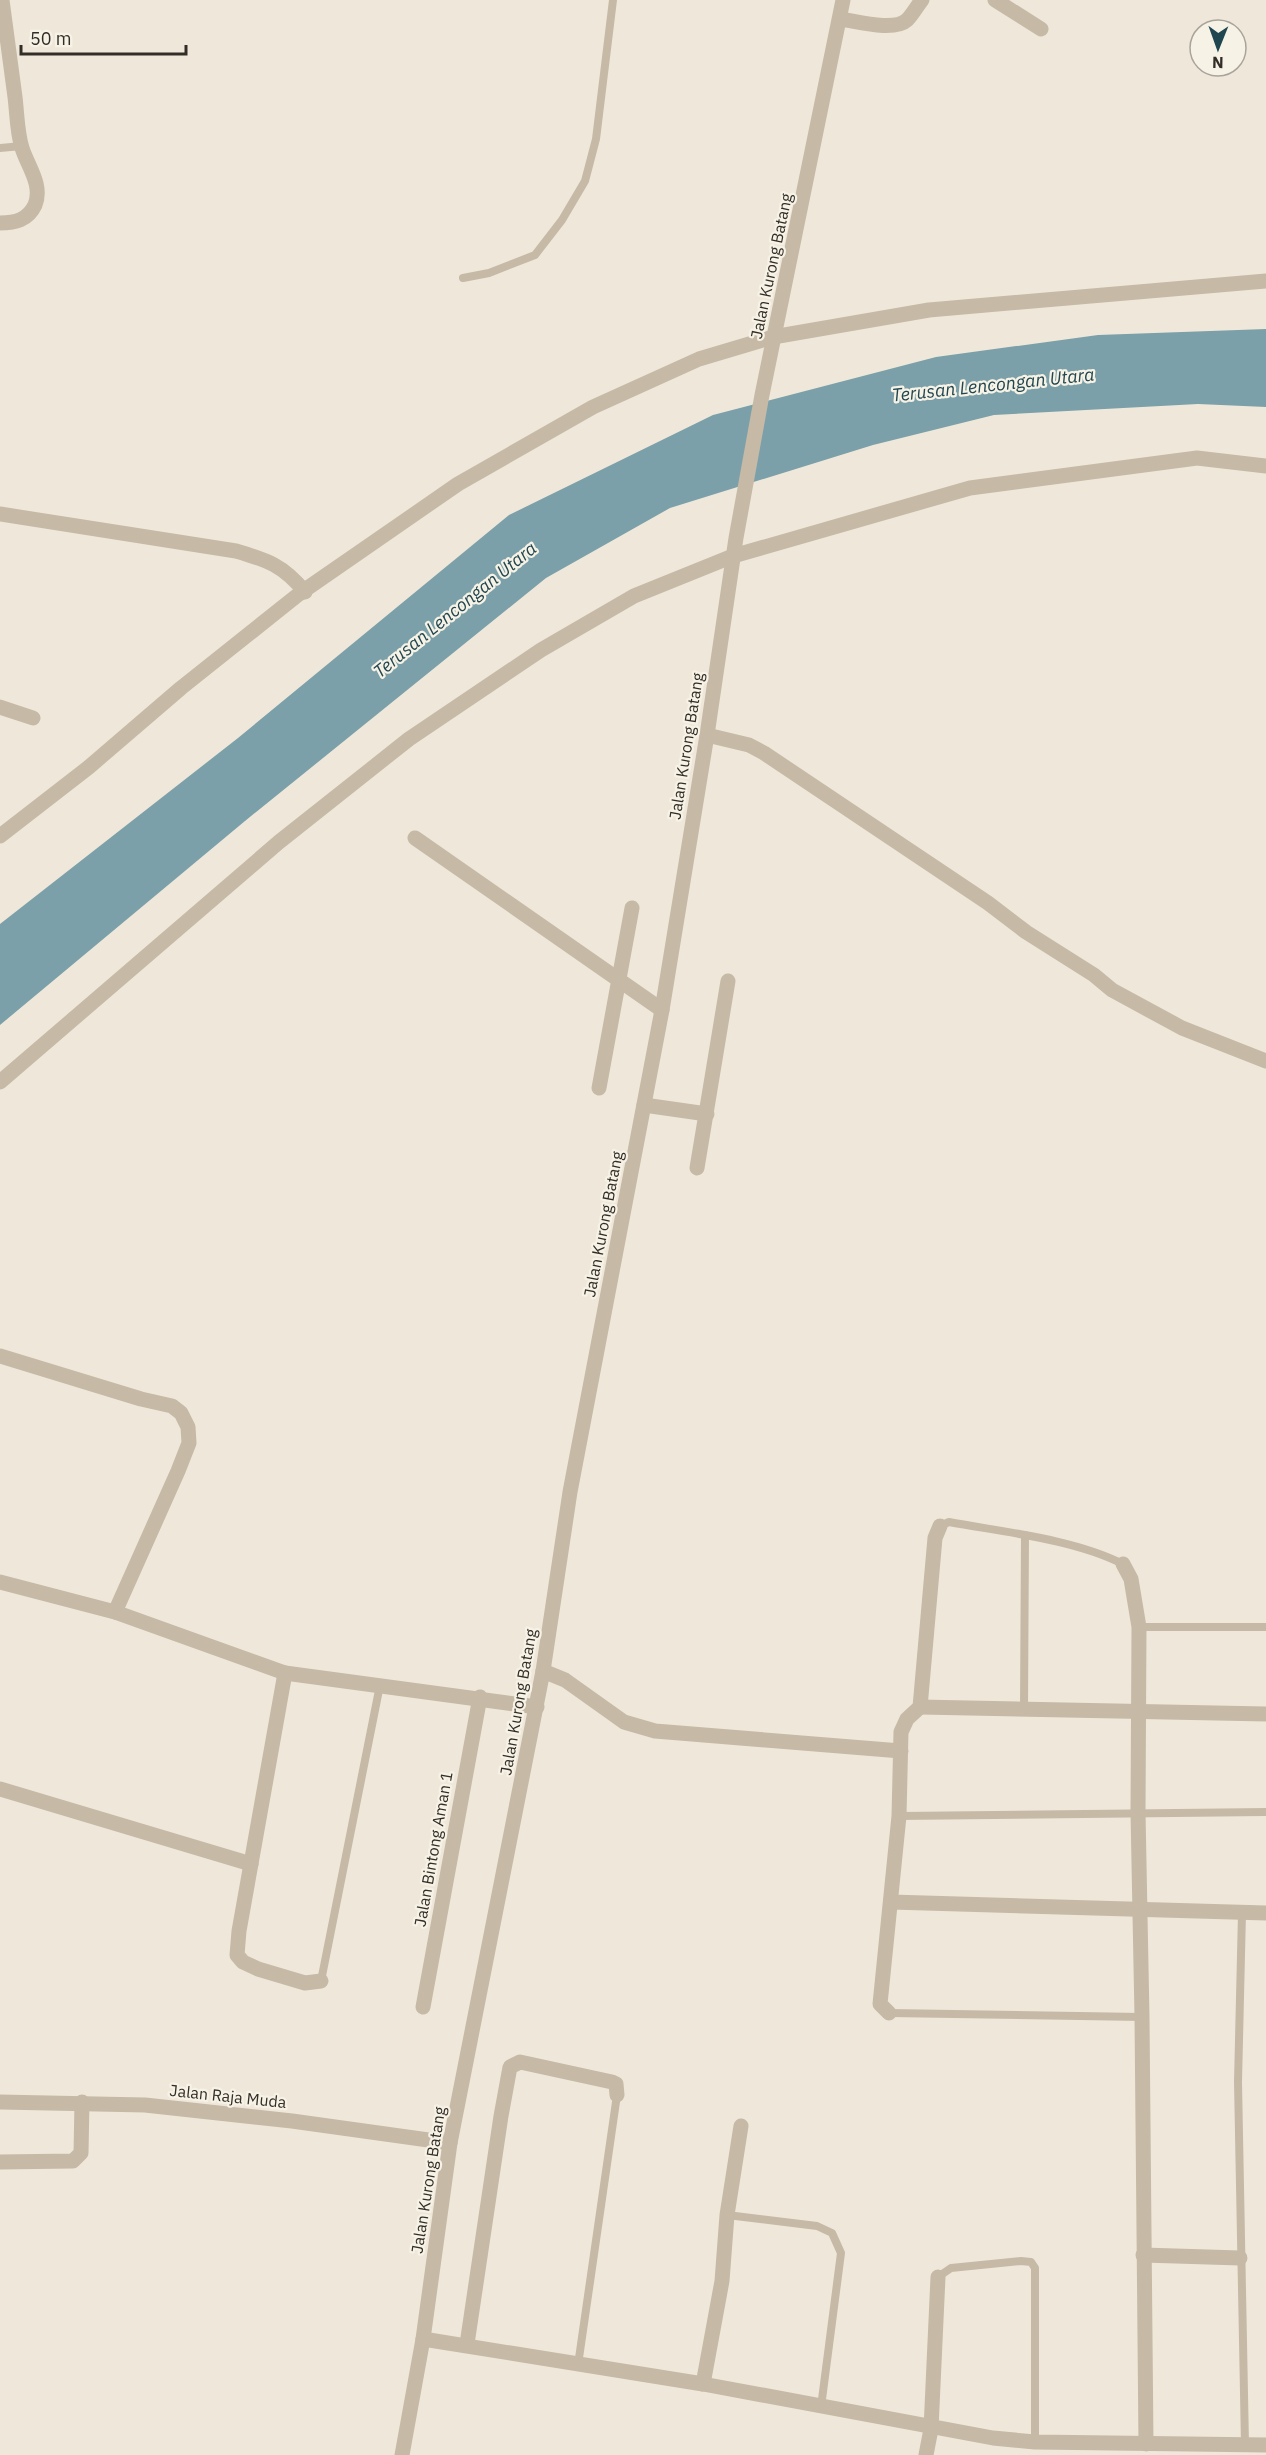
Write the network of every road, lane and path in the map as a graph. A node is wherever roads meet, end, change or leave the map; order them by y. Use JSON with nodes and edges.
{"nodes":[{"id":1,"x":2,"y":0,"type":"edge"},
{"id":2,"x":613,"y":0,"type":"edge"},
{"id":3,"x":843,"y":0,"type":"edge"},
{"id":4,"x":922,"y":0,"type":"edge"},
{"id":5,"x":995,"y":0,"type":"edge"},
{"id":6,"x":840,"y":19,"type":"junction"},
{"id":7,"x":1041,"y":29,"type":"dead end"},
{"id":8,"x":6,"y":71,"type":"edge"},
{"id":9,"x":22,"y":146,"type":"junction"},
{"id":10,"x":0,"y":148,"type":"edge"},
{"id":11,"x":0,"y":223,"type":"edge"},
{"id":12,"x":463,"y":278,"type":"dead end"},
{"id":13,"x":1266,"y":280,"type":"edge"},
{"id":14,"x":773,"y":337,"type":"junction"},
{"id":15,"x":1266,"y":466,"type":"edge"},
{"id":16,"x":0,"y":514,"type":"edge"},
{"id":17,"x":734,"y":556,"type":"junction"},
{"id":18,"x":304,"y":592,"type":"junction"},
{"id":19,"x":0,"y":707,"type":"edge"},
{"id":20,"x":33,"y":718,"type":"dead end"},
{"id":21,"x":707,"y":735,"type":"junction"},
{"id":22,"x":0,"y":836,"type":"edge"},
{"id":23,"x":415,"y":838,"type":"dead end"},
{"id":24,"x":632,"y":908,"type":"dead end"},
{"id":25,"x":619,"y":979,"type":"junction"},
{"id":26,"x":728,"y":981,"type":"dead end"},
{"id":27,"x":662,"y":1010,"type":"junction"},
{"id":28,"x":1266,"y":1061,"type":"edge"},
{"id":29,"x":0,"y":1082,"type":"edge"},
{"id":30,"x":599,"y":1088,"type":"dead end"},
{"id":31,"x":644,"y":1105,"type":"junction"},
{"id":32,"x":707,"y":1114,"type":"junction"},
{"id":33,"x":697,"y":1168,"type":"dead end"},
{"id":34,"x":0,"y":1356,"type":"edge"},
{"id":35,"x":940,"y":1526,"type":"joint"},
{"id":36,"x":1025,"y":1535,"type":"junction"},
{"id":37,"x":1123,"y":1564,"type":"joint"},
{"id":38,"x":0,"y":1582,"type":"edge"},
{"id":39,"x":115,"y":1612,"type":"junction"},
{"id":40,"x":1139,"y":1627,"type":"junction"},
{"id":41,"x":1266,"y":1627,"type":"edge"},
{"id":42,"x":543,"y":1671,"type":"junction"},
{"id":43,"x":285,"y":1673,"type":"junction"},
{"id":44,"x":380,"y":1685,"type":"junction"},
{"id":45,"x":480,"y":1698,"type":"junction"},
{"id":46,"x":537,"y":1707,"type":"junction"},
{"id":47,"x":920,"y":1707,"type":"junction"},
{"id":48,"x":1024,"y":1708,"type":"junction"},
{"id":49,"x":1139,"y":1712,"type":"junction"},
{"id":50,"x":1266,"y":1714,"type":"edge"},
{"id":51,"x":901,"y":1751,"type":"junction"},
{"id":52,"x":0,"y":1789,"type":"edge"},
{"id":53,"x":1138,"y":1812,"type":"junction"},
{"id":54,"x":1266,"y":1812,"type":"edge"},
{"id":55,"x":898,"y":1816,"type":"junction"},
{"id":56,"x":251,"y":1864,"type":"junction"},
{"id":57,"x":891,"y":1902,"type":"junction"},
{"id":58,"x":1140,"y":1911,"type":"junction"},
{"id":59,"x":1242,"y":1913,"type":"junction"},
{"id":60,"x":1266,"y":1913,"type":"edge"},
{"id":61,"x":321,"y":1981,"type":"joint"},
{"id":62,"x":423,"y":2007,"type":"dead end"},
{"id":63,"x":889,"y":2013,"type":"joint"},
{"id":64,"x":1142,"y":2017,"type":"junction"},
{"id":65,"x":617,"y":2095,"type":"joint"},
{"id":66,"x":0,"y":2102,"type":"edge"},
{"id":67,"x":82,"y":2102,"type":"junction"},
{"id":68,"x":741,"y":2126,"type":"dead end"},
{"id":69,"x":450,"y":2143,"type":"junction"},
{"id":70,"x":0,"y":2162,"type":"edge"},
{"id":71,"x":728,"y":2215,"type":"junction"},
{"id":72,"x":1143,"y":2255,"type":"junction"},
{"id":73,"x":1240,"y":2258,"type":"junction"},
{"id":74,"x":938,"y":2277,"type":"joint"},
{"id":75,"x":423,"y":2339,"type":"junction"},
{"id":76,"x":467,"y":2344,"type":"junction"},
{"id":77,"x":578,"y":2365,"type":"junction"},
{"id":78,"x":703,"y":2384,"type":"junction"},
{"id":79,"x":821,"y":2407,"type":"junction"},
{"id":80,"x":931,"y":2428,"type":"junction"},
{"id":81,"x":1035,"y":2442,"type":"junction"},
{"id":82,"x":1146,"y":2444,"type":"junction"},
{"id":83,"x":1245,"y":2445,"type":"junction"},
{"id":84,"x":1266,"y":2445,"type":"edge"},
{"id":85,"x":402,"y":2455,"type":"edge"},
{"id":86,"x":926,"y":2455,"type":"edge"}],
"edges":[{"from":1,"to":8,"type":"street"},
{"from":2,"to":12,"type":"lane"},
{"from":3,"to":6,"type":"street","name":"Jalan Kurong Batang"},
{"from":4,"to":6,"type":"street"},
{"from":5,"to":7,"type":"street"},
{"from":6,"to":14,"type":"street","name":"Jalan Kurong Batang"},
{"from":8,"to":9,"type":"street"},
{"from":9,"to":10,"type":"lane"},
{"from":9,"to":11,"type":"street"},
{"from":13,"to":14,"type":"street"},
{"from":14,"to":17,"type":"street","name":"Jalan Kurong Batang"},
{"from":14,"to":18,"type":"street"},
{"from":15,"to":17,"type":"street"},
{"from":16,"to":18,"type":"street"},
{"from":17,"to":21,"type":"street","name":"Jalan Kurong Batang"},
{"from":17,"to":29,"type":"street"},
{"from":18,"to":22,"type":"street"},
{"from":19,"to":20,"type":"street"},
{"from":21,"to":27,"type":"street","name":"Jalan Kurong Batang"},
{"from":21,"to":28,"type":"street"},
{"from":23,"to":25,"type":"street"},
{"from":24,"to":25,"type":"street"},
{"from":25,"to":27,"type":"street"},
{"from":25,"to":30,"type":"street"},
{"from":26,"to":32,"type":"street"},
{"from":27,"to":31,"type":"street","name":"Jalan Kurong Batang"},
{"from":31,"to":32,"type":"street"},
{"from":31,"to":42,"type":"street","name":"Jalan Kurong Batang"},
{"from":32,"to":33,"type":"street"},
{"from":34,"to":39,"type":"street"},
{"from":35,"to":36,"type":"lane"},
{"from":35,"to":47,"type":"street"},
{"from":36,"to":37,"type":"lane"},
{"from":36,"to":48,"type":"lane"},
{"from":37,"to":40,"type":"street"},
{"from":38,"to":39,"type":"street"},
{"from":39,"to":43,"type":"street"},
{"from":40,"to":41,"type":"lane"},
{"from":40,"to":49,"type":"street"},
{"from":42,"to":46,"type":"street","name":"Jalan Kurong Batang"},
{"from":42,"to":51,"type":"street"},
{"from":43,"to":44,"type":"street"},
{"from":43,"to":56,"type":"street"},
{"from":44,"to":45,"type":"street"},
{"from":44,"to":61,"type":"lane"},
{"from":45,"to":46,"type":"street"},
{"from":45,"to":62,"type":"street","name":"Jalan Bintong Aman 1"},
{"from":46,"to":69,"type":"street","name":"Jalan Kurong Batang"},
{"from":47,"to":48,"type":"street"},
{"from":47,"to":51,"type":"street"},
{"from":48,"to":49,"type":"street"},
{"from":49,"to":50,"type":"street"},
{"from":49,"to":53,"type":"street"},
{"from":51,"to":55,"type":"street"},
{"from":52,"to":56,"type":"street"},
{"from":53,"to":54,"type":"lane"},
{"from":53,"to":55,"type":"lane"},
{"from":53,"to":58,"type":"street"},
{"from":55,"to":57,"type":"street"},
{"from":56,"to":61,"type":"street"},
{"from":57,"to":58,"type":"street"},
{"from":57,"to":63,"type":"street"},
{"from":58,"to":59,"type":"street"},
{"from":58,"to":64,"type":"street"},
{"from":59,"to":60,"type":"street"},
{"from":59,"to":73,"type":"lane"},
{"from":63,"to":64,"type":"lane"},
{"from":64,"to":72,"type":"street"},
{"from":65,"to":76,"type":"street"},
{"from":65,"to":77,"type":"lane"},
{"from":66,"to":67,"type":"street","name":"Jalan Raja Muda"},
{"from":67,"to":69,"type":"street","name":"Jalan Raja Muda"},
{"from":67,"to":70,"type":"street"},
{"from":68,"to":71,"type":"street"},
{"from":69,"to":75,"type":"street","name":"Jalan Kurong Batang"},
{"from":71,"to":78,"type":"street"},
{"from":71,"to":79,"type":"lane"},
{"from":72,"to":73,"type":"street"},
{"from":72,"to":82,"type":"street"},
{"from":73,"to":83,"type":"lane"},
{"from":74,"to":80,"type":"street"},
{"from":74,"to":81,"type":"lane"},
{"from":75,"to":76,"type":"street"},
{"from":75,"to":85,"type":"street","name":"Jalan Kurong Batang"},
{"from":76,"to":77,"type":"street"},
{"from":77,"to":78,"type":"street"},
{"from":78,"to":79,"type":"street"},
{"from":79,"to":80,"type":"street"},
{"from":80,"to":81,"type":"street"},
{"from":80,"to":86,"type":"street"},
{"from":81,"to":82,"type":"street"},
{"from":82,"to":83,"type":"street"},
{"from":83,"to":84,"type":"street"}]}
